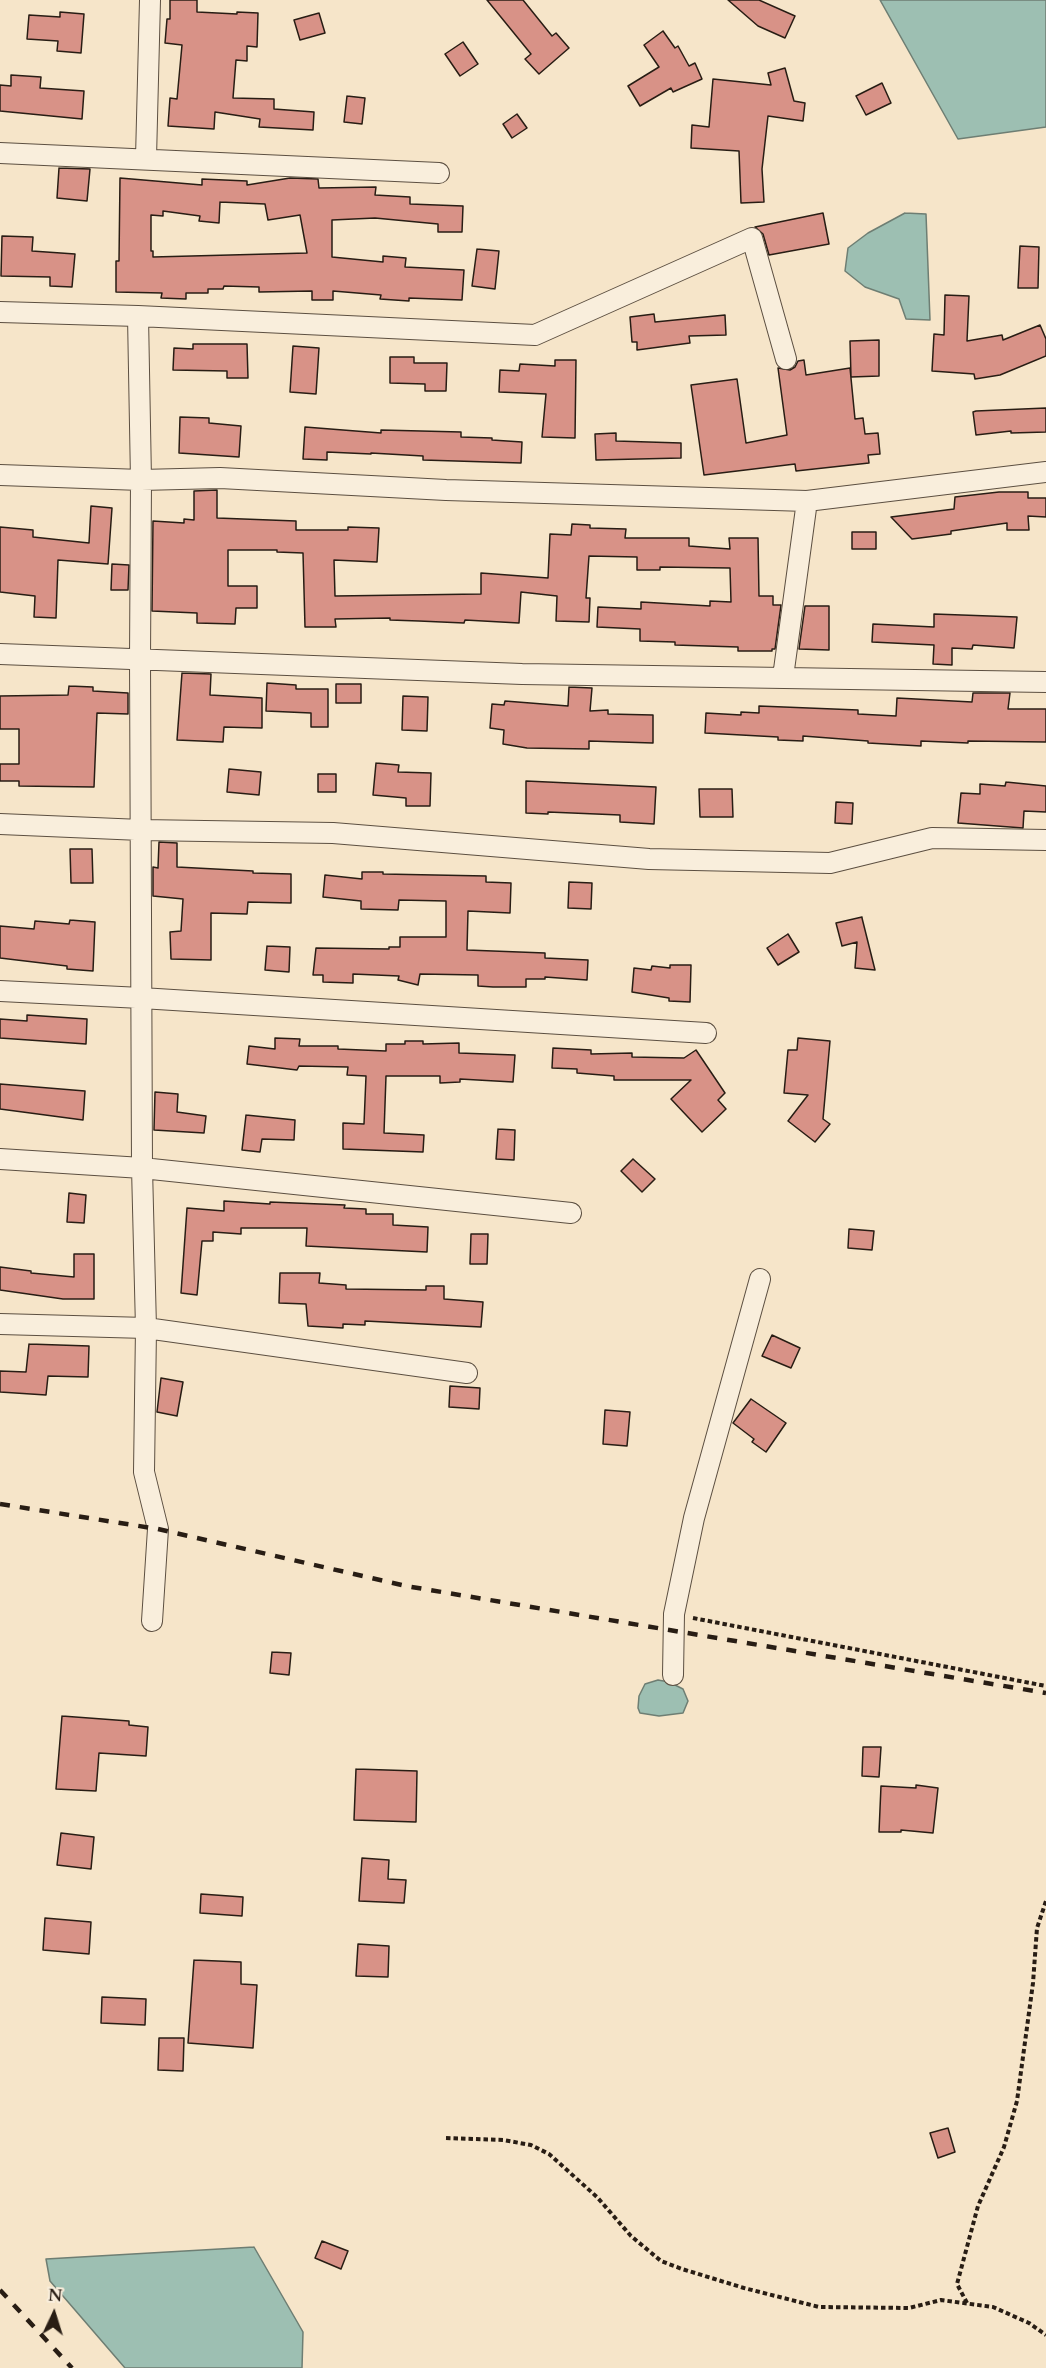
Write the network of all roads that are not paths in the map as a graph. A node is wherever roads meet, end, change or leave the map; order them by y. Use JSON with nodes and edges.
{"nodes":[{"id":1,"x":150,"y":0,"type":"edge"},
{"id":2,"x":0,"y":153,"type":"edge"},
{"id":3,"x":146,"y":158,"type":"junction"},
{"id":4,"x":438,"y":173,"type":"dead end"},
{"id":5,"x":0,"y":312,"type":"edge"},
{"id":6,"x":138,"y":316,"type":"junction"},
{"id":7,"x":786,"y":359,"type":"dead end"},
{"id":8,"x":1046,"y":472,"type":"edge"},
{"id":9,"x":0,"y":475,"type":"edge"},
{"id":10,"x":141,"y":480,"type":"junction"},
{"id":11,"x":807,"y":501,"type":"junction"},
{"id":12,"x":0,"y":654,"type":"edge"},
{"id":13,"x":140,"y":660,"type":"junction"},
{"id":14,"x":783,"y":677,"type":"junction"},
{"id":15,"x":1046,"y":682,"type":"edge"},
{"id":16,"x":0,"y":824,"type":"edge"},
{"id":17,"x":141,"y":830,"type":"junction"},
{"id":18,"x":1046,"y":840,"type":"edge"},
{"id":19,"x":0,"y":991,"type":"edge"},
{"id":20,"x":141,"y":998,"type":"junction"},
{"id":21,"x":706,"y":1033,"type":"dead end"},
{"id":22,"x":0,"y":1159,"type":"edge"},
{"id":23,"x":142,"y":1168,"type":"junction"},
{"id":24,"x":571,"y":1213,"type":"dead end"},
{"id":25,"x":759,"y":1279,"type":"dead end"},
{"id":26,"x":0,"y":1324,"type":"edge"},
{"id":27,"x":146,"y":1328,"type":"junction"},
{"id":28,"x":467,"y":1373,"type":"dead end"},
{"id":29,"x":152,"y":1621,"type":"dead end"},
{"id":30,"x":673,"y":1675,"type":"dead end"}],
"edges":[{"from":1,"to":3,"type":"street"},
{"from":2,"to":3,"type":"street"},
{"from":3,"to":4,"type":"street"},
{"from":5,"to":6,"type":"street"},
{"from":6,"to":7,"type":"street"},
{"from":6,"to":10,"type":"street"},
{"from":8,"to":11,"type":"street"},
{"from":9,"to":10,"type":"street"},
{"from":10,"to":11,"type":"street"},
{"from":10,"to":13,"type":"street"},
{"from":11,"to":14,"type":"street"},
{"from":12,"to":13,"type":"street"},
{"from":13,"to":14,"type":"street"},
{"from":13,"to":17,"type":"street"},
{"from":14,"to":15,"type":"street"},
{"from":16,"to":17,"type":"street"},
{"from":17,"to":18,"type":"street"},
{"from":17,"to":20,"type":"street"},
{"from":19,"to":20,"type":"street"},
{"from":20,"to":21,"type":"street"},
{"from":20,"to":23,"type":"street"},
{"from":22,"to":23,"type":"street"},
{"from":23,"to":24,"type":"street"},
{"from":23,"to":27,"type":"street"},
{"from":25,"to":30,"type":"street"},
{"from":26,"to":27,"type":"street"},
{"from":27,"to":28,"type":"street"},
{"from":27,"to":29,"type":"street"}]}
